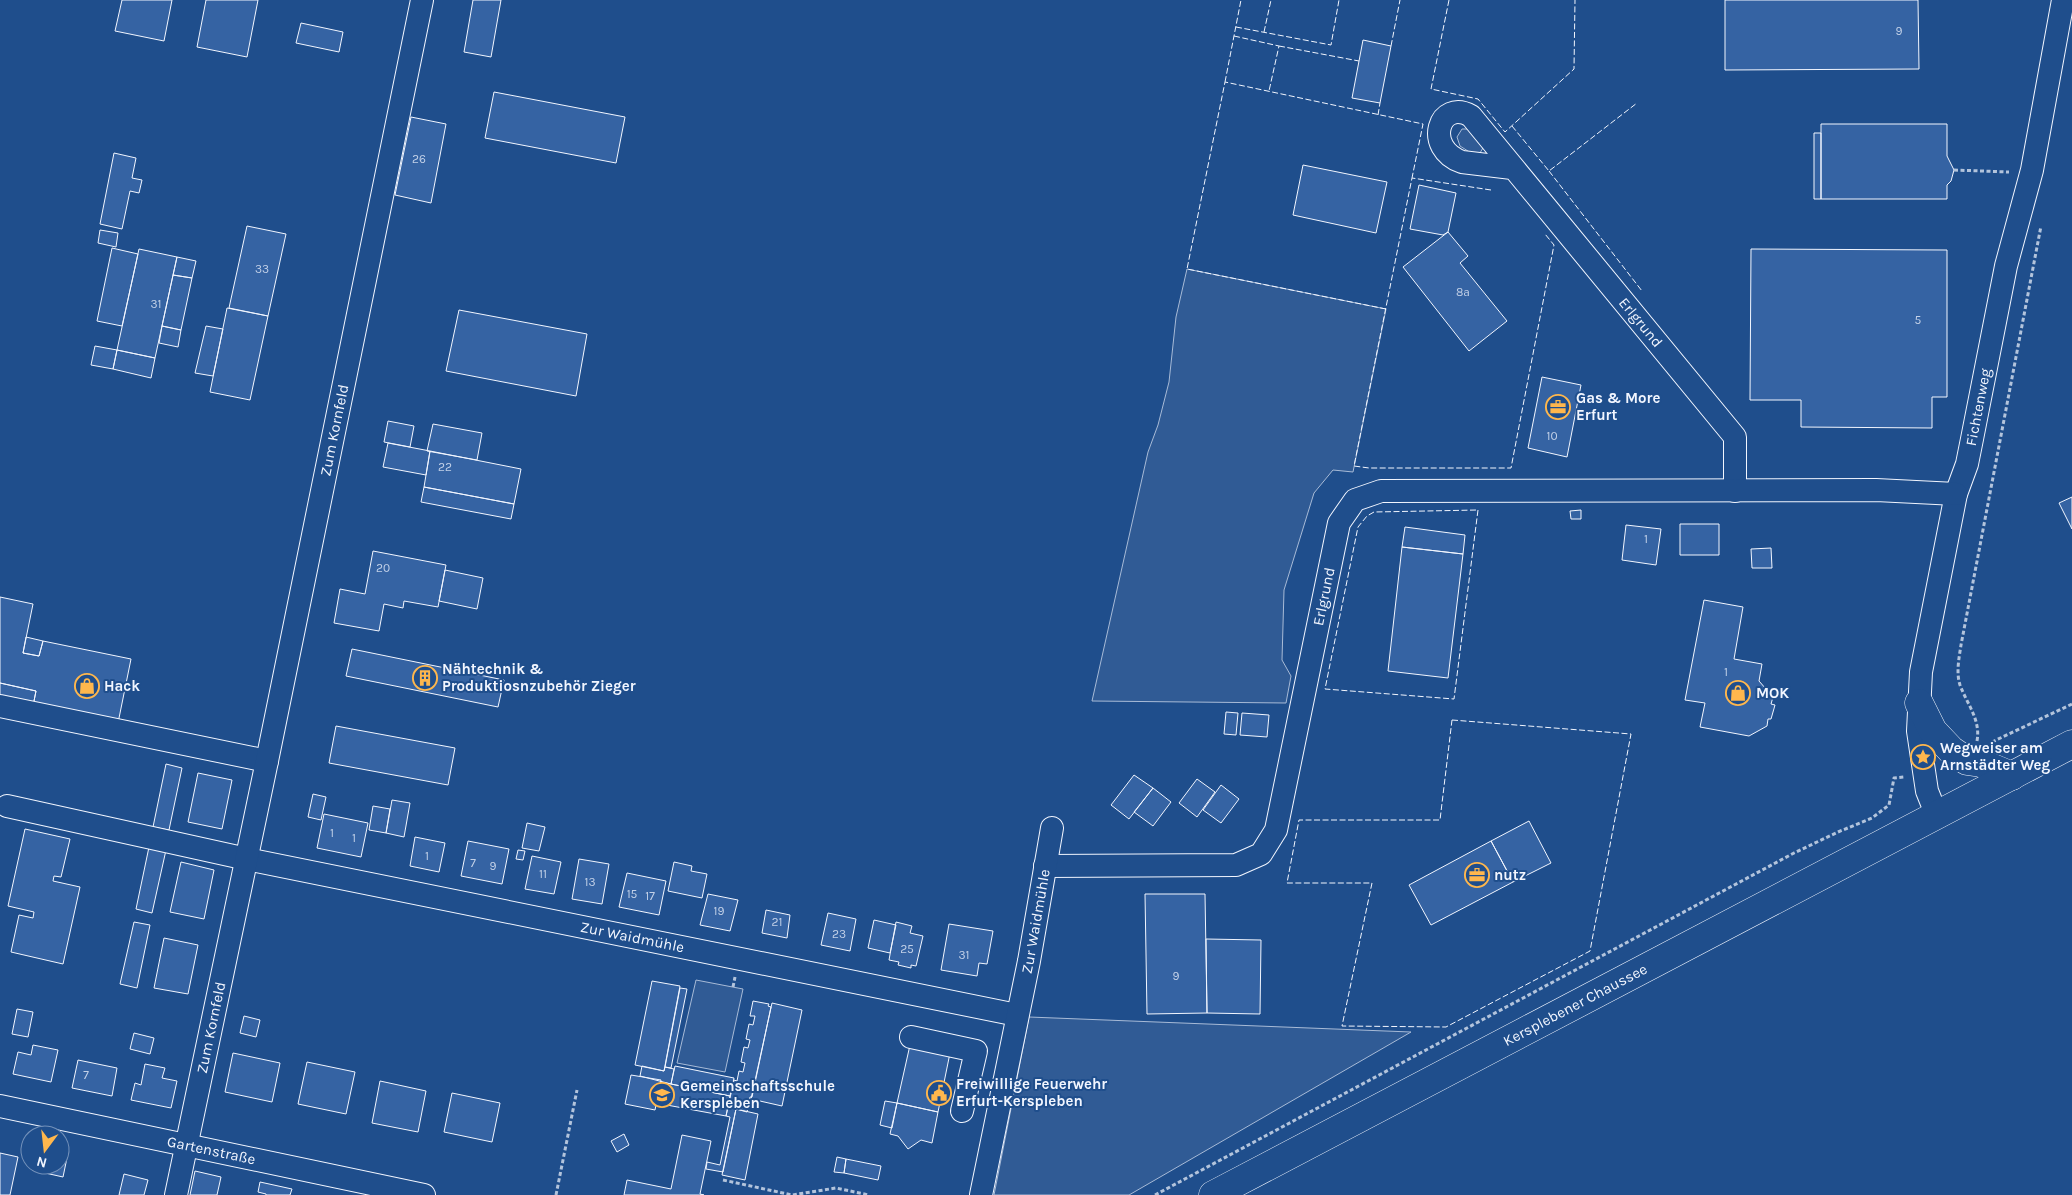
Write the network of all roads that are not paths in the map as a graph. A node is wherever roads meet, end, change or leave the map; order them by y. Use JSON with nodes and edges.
{"nodes":[{"id":1,"x":422,"y":0,"type":"edge"},
{"id":2,"x":2063,"y":0,"type":"edge"},
{"id":3,"x":1512,"y":168,"type":"dead end"},
{"id":4,"x":1736,"y":491,"type":"junction"},
{"id":5,"x":1956,"y":494,"type":"junction"},
{"id":6,"x":1919,"y":703,"type":"junction"},
{"id":7,"x":0,"y":706,"type":"edge"},
{"id":8,"x":2072,"y":744,"type":"edge"},
{"id":9,"x":267,"y":761,"type":"junction"},
{"id":10,"x":2012,"y":776,"type":"junction"},
{"id":11,"x":7,"y":806,"type":"dead end"},
{"id":12,"x":1937,"y":816,"type":"junction"},
{"id":13,"x":1052,"y":828,"type":"dead end"},
{"id":14,"x":247,"y":859,"type":"junction"},
{"id":15,"x":1045,"y":866,"type":"junction"},
{"id":16,"x":1017,"y":1016,"type":"junction"},
{"id":17,"x":911,"y":1037,"type":"dead end"},
{"id":18,"x":968,"y":1086,"type":"junction"},
{"id":19,"x":1001,"y":1094,"type":"junction"},
{"id":20,"x":0,"y":1106,"type":"edge"},
{"id":21,"x":962,"y":1111,"type":"dead end"},
{"id":22,"x":186,"y":1146,"type":"junction"},
{"id":23,"x":176,"y":1195,"type":"edge"},
{"id":24,"x":424,"y":1195,"type":"edge"},
{"id":25,"x":981,"y":1195,"type":"edge"},
{"id":26,"x":1213,"y":1195,"type":"edge"}],
"edges":[{"from":1,"to":9,"type":"street","name":"Zum Kornfeld"},
{"from":2,"to":5,"type":"street","name":"Fichtenweg"},
{"from":3,"to":4,"type":"street","name":"Erlgrund"},
{"from":4,"to":5,"type":"street","name":"Erlgrund"},
{"from":4,"to":15,"type":"street","name":"Erlgrund"},
{"from":5,"to":6,"type":"street","name":"Fichtenweg"},
{"from":6,"to":10,"type":"main road"},
{"from":6,"to":12,"type":"street","name":"Fichtenweg"},
{"from":7,"to":9,"type":"street"},
{"from":8,"to":10,"type":"main road","name":"Kersplebener Chaussee"},
{"from":9,"to":14,"type":"street","name":"Zum Kornfeld"},
{"from":10,"to":12,"type":"main road","name":"Kersplebener Chaussee"},
{"from":11,"to":14,"type":"street"},
{"from":12,"to":26,"type":"main road","name":"Kersplebener Chaussee"},
{"from":13,"to":15,"type":"street","name":"Zur Waidmühle"},
{"from":14,"to":16,"type":"street","name":"Zur Waidmühle"},
{"from":14,"to":22,"type":"street","name":"Zum Kornfeld"},
{"from":15,"to":16,"type":"street","name":"Zur Waidmühle"},
{"from":16,"to":19,"type":"street","name":"Zur Waidmühle"},
{"from":17,"to":18,"type":"street"},
{"from":18,"to":19,"type":"street"},
{"from":18,"to":21,"type":"street"},
{"from":19,"to":25,"type":"street","name":"Zur Waidmühle"},
{"from":20,"to":22,"type":"street","name":"Gartenstraße"},
{"from":22,"to":23,"type":"street","name":"Zum Kornfeld"},
{"from":22,"to":24,"type":"street","name":"Gartenstraße"}]}
